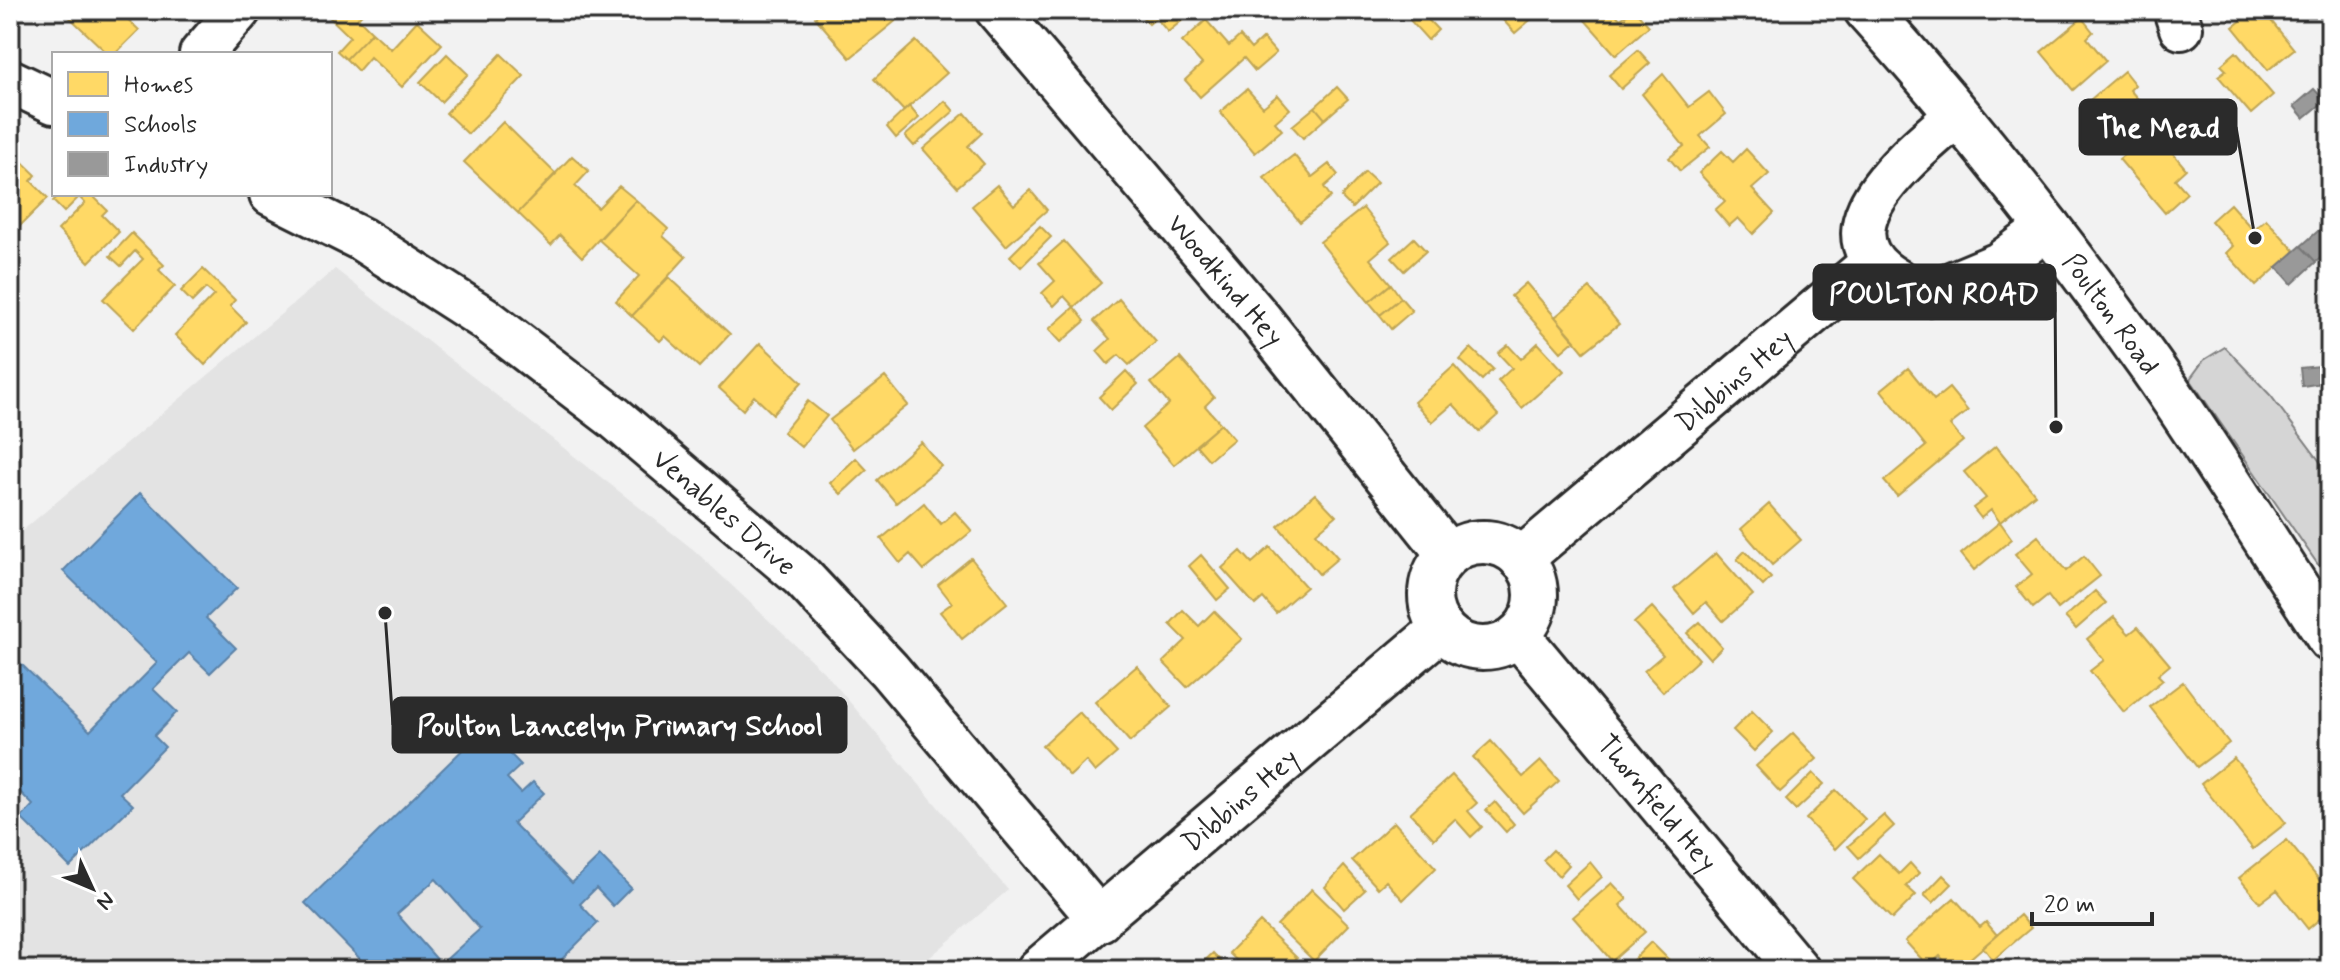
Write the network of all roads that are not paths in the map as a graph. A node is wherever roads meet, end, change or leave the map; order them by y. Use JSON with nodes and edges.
{"nodes":[{"id":1,"x":239,"y":10,"type":"edge"},
{"id":2,"x":997,"y":10,"type":"edge"},
{"id":3,"x":1867,"y":10,"type":"edge"},
{"id":4,"x":203,"y":52,"type":"edge"},
{"id":5,"x":10,"y":81,"type":"edge"},
{"id":6,"x":52,"y":101,"type":"edge"},
{"id":7,"x":1957,"y":115,"type":"junction"},
{"id":8,"x":275,"y":196,"type":"edge"},
{"id":9,"x":2049,"y":227,"type":"junction"},
{"id":10,"x":1872,"y":263,"type":"junction"},
{"id":11,"x":1448,"y":554,"type":"junction"},
{"id":12,"x":1521,"y":559,"type":"junction"},
{"id":13,"x":1442,"y":628,"type":"junction"},
{"id":14,"x":1518,"y":635,"type":"junction"},
{"id":15,"x":2330,"y":639,"type":"edge"},
{"id":16,"x":1100,"y":920,"type":"junction"},
{"id":17,"x":1038,"y":970,"type":"edge"},
{"id":18,"x":1798,"y":970,"type":"edge"}],
"edges":[{"from":1,"to":4,"type":"street"},
{"from":2,"to":11,"type":"street","name":"Woodkind Hey"},
{"from":3,"to":7,"type":"street","name":"Poulton Road"},
{"from":5,"to":6,"type":"street"},
{"from":7,"to":9,"type":"street","name":"Poulton Road"},
{"from":7,"to":10,"type":"street"},
{"from":8,"to":16,"type":"street","name":"Venables Drive"},
{"from":9,"to":10,"type":"street"},
{"from":9,"to":15,"type":"street","name":"Poulton Road"},
{"from":10,"to":12,"type":"street","name":"Dibbins Hey"},
{"from":11,"to":12,"type":"street"},
{"from":11,"to":13,"type":"street"},
{"from":12,"to":14,"type":"street"},
{"from":13,"to":14,"type":"street"},
{"from":13,"to":16,"type":"street","name":"Dibbins Hey"},
{"from":14,"to":18,"type":"street","name":"Thornfield Hey"},
{"from":16,"to":17,"type":"street","name":"Dibbins Hey"}]}
